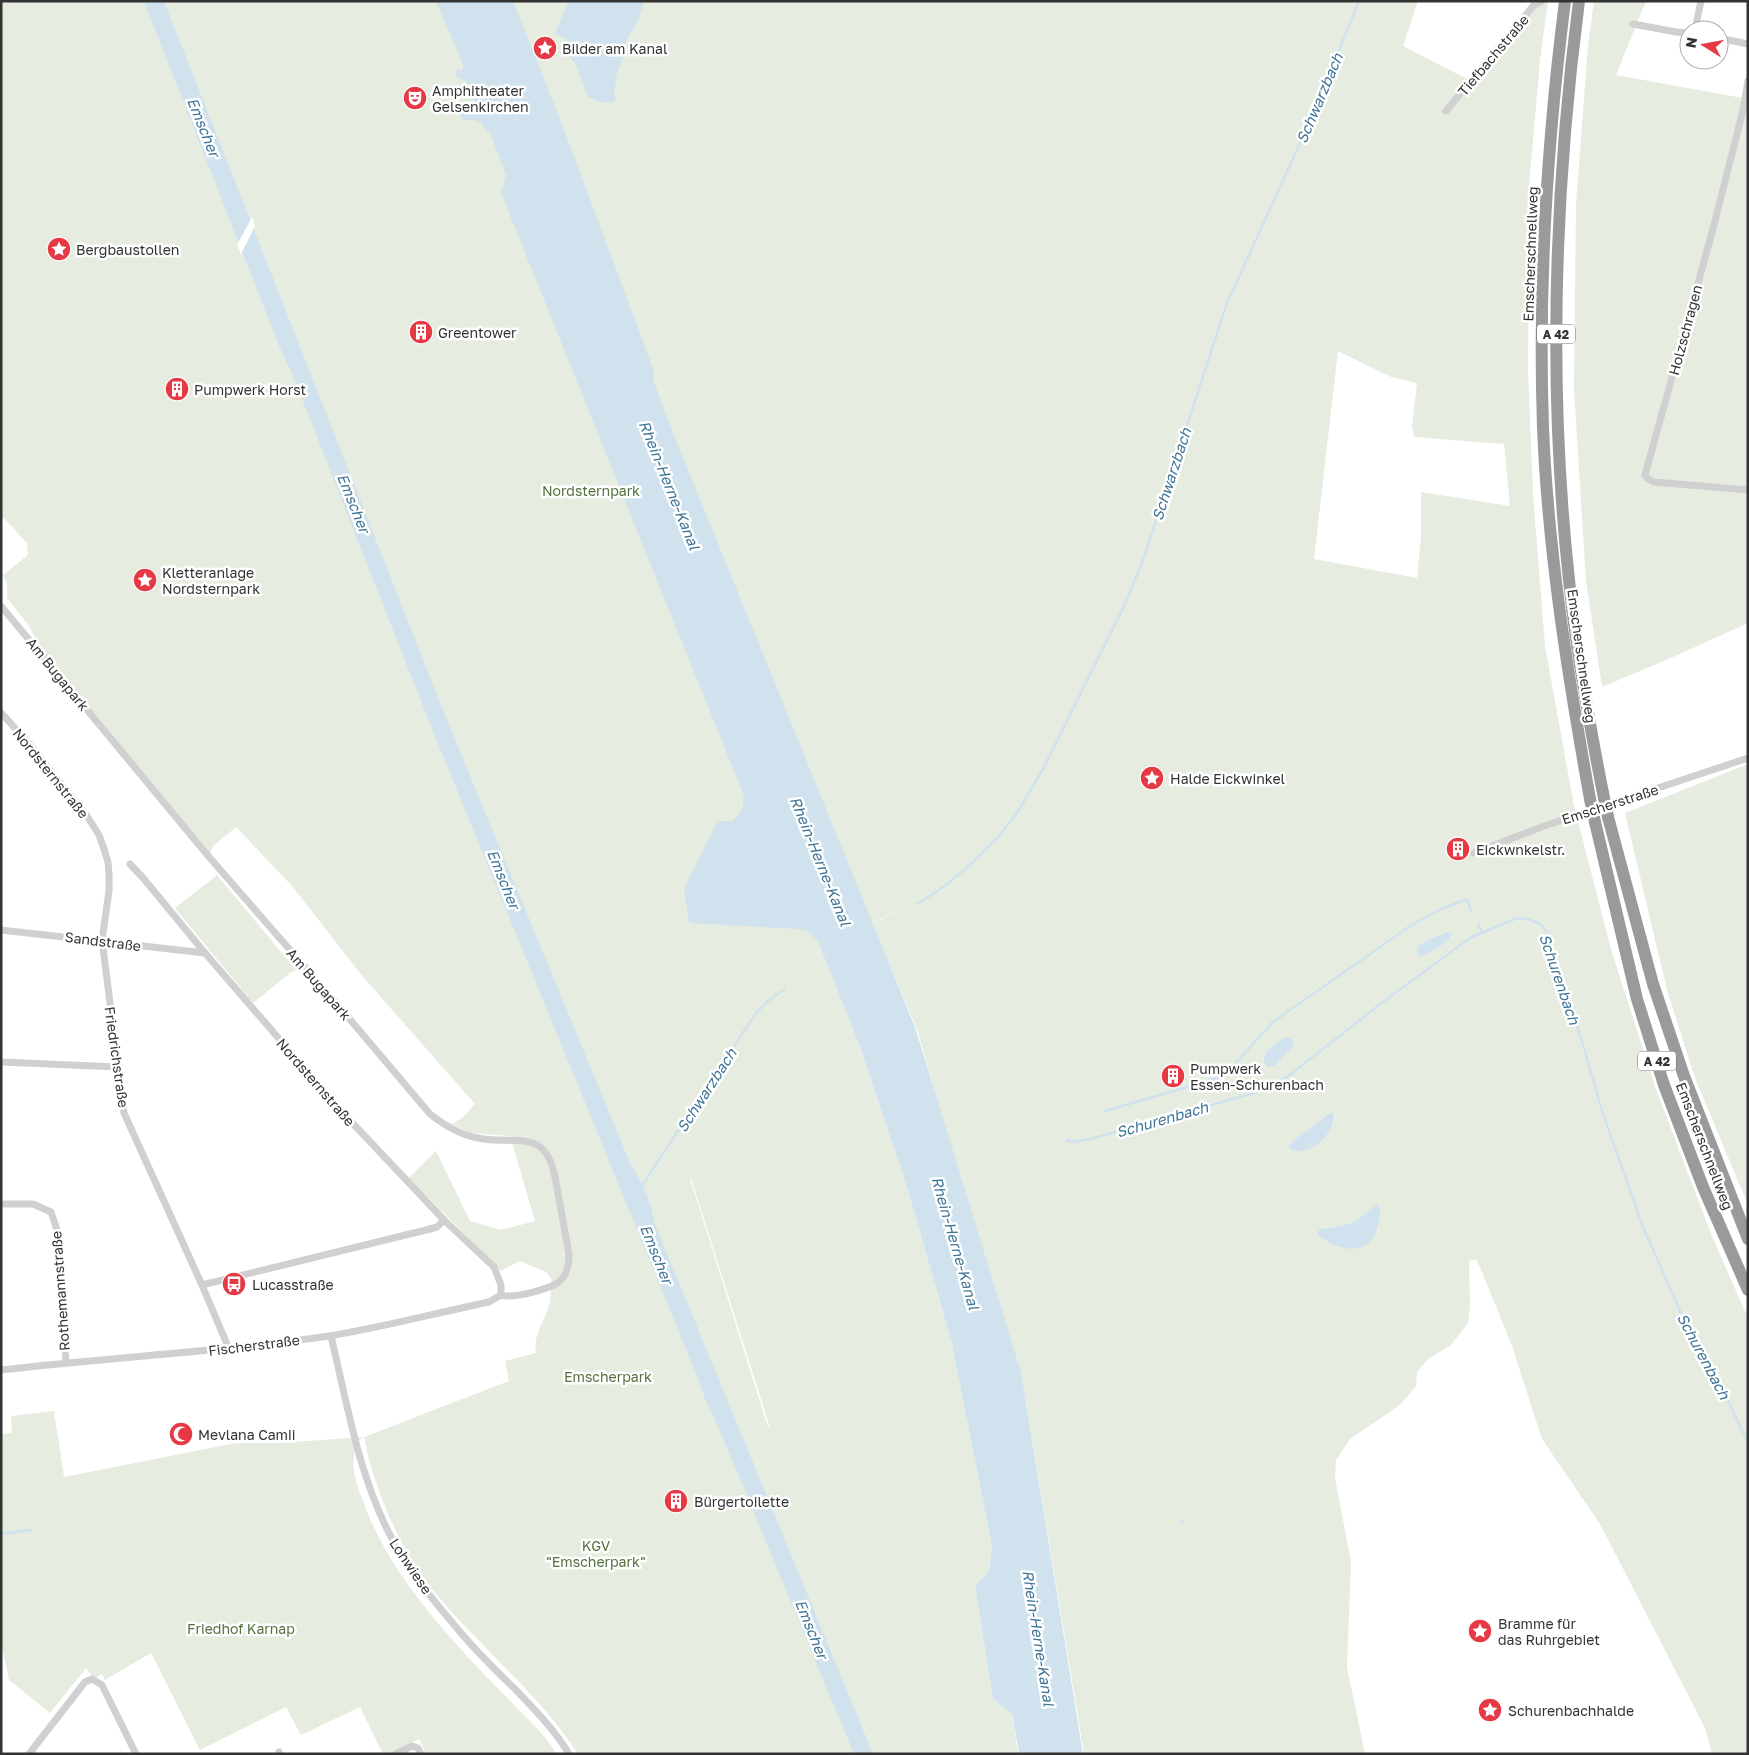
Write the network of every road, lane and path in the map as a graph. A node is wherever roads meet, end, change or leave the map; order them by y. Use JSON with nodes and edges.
{"nodes":[{"id":1,"x":1542,"y":1,"type":"edge"},
{"id":2,"x":1564,"y":1,"type":"edge"},
{"id":3,"x":1579,"y":1,"type":"edge"},
{"id":4,"x":1701,"y":1,"type":"edge"},
{"id":5,"x":1697,"y":20,"type":"edge"},
{"id":6,"x":1633,"y":24,"type":"dead end"},
{"id":7,"x":1679,"y":32,"type":"edge"},
{"id":8,"x":1729,"y":40,"type":"edge"},
{"id":9,"x":1748,"y":44,"type":"edge"},
{"id":10,"x":1748,"y":81,"type":"edge"},
{"id":11,"x":1446,"y":111,"type":"dead end"},
{"id":12,"x":1748,"y":490,"type":"edge"},
{"id":13,"x":1,"y":606,"type":"edge"},
{"id":14,"x":1,"y":713,"type":"edge"},
{"id":15,"x":1748,"y":758,"type":"edge"},
{"id":16,"x":99,"y":835,"type":"joint"},
{"id":17,"x":1474,"y":854,"type":"dead end"},
{"id":18,"x":130,"y":864,"type":"dead end"},
{"id":19,"x":1,"y":930,"type":"edge"},
{"id":20,"x":102,"y":940,"type":"junction"},
{"id":21,"x":205,"y":954,"type":"junction"},
{"id":22,"x":1,"y":1062,"type":"edge"},
{"id":23,"x":118,"y":1068,"type":"junction"},
{"id":24,"x":1,"y":1204,"type":"edge"},
{"id":25,"x":444,"y":1220,"type":"junction"},
{"id":26,"x":1748,"y":1239,"type":"edge"},
{"id":27,"x":202,"y":1284,"type":"junction"},
{"id":28,"x":1748,"y":1290,"type":"edge"},
{"id":29,"x":501,"y":1295,"type":"junction"},
{"id":30,"x":331,"y":1336,"type":"junction"},
{"id":31,"x":229,"y":1349,"type":"junction"},
{"id":32,"x":66,"y":1362,"type":"junction"},
{"id":33,"x":1,"y":1370,"type":"edge"},
{"id":34,"x":29,"y":1754,"type":"edge"},
{"id":35,"x":136,"y":1754,"type":"edge"},
{"id":36,"x":396,"y":1754,"type":"edge"},
{"id":37,"x":421,"y":1754,"type":"edge"},
{"id":38,"x":569,"y":1754,"type":"edge"}],
"edges":[{"from":1,"to":11,"type":"street","name":"Tiefbachstraße"},
{"from":2,"to":28,"type":"highway","name":"Emscherschnellweg","number":"A 42","bridge":true},
{"from":3,"to":26,"type":"highway","name":"Emscherschnellweg","number":"A 42","bridge":true},
{"from":4,"to":5,"type":"street"},
{"from":6,"to":7,"type":"street"},
{"from":8,"to":9,"type":"street"},
{"from":10,"to":12,"type":"street","name":"Holzschragen"},
{"from":13,"to":29,"type":"street","name":"Am Bugapark"},
{"from":14,"to":16,"type":"street","name":"Nordsternstraße"},
{"from":15,"to":17,"type":"street","name":"Emscherstraße"},
{"from":16,"to":20,"type":"street","name":"Friedrichstraße"},
{"from":18,"to":21,"type":"street","name":"Nordsternstraße"},
{"from":19,"to":20,"type":"street","name":"Sandstraße"},
{"from":20,"to":21,"type":"street","name":"Sandstraße"},
{"from":20,"to":23,"type":"street","name":"Friedrichstraße"},
{"from":21,"to":25,"type":"street","name":"Nordsternstraße"},
{"from":22,"to":23,"type":"street"},
{"from":23,"to":27,"type":"street","name":"Friedrichstraße"},
{"from":24,"to":32,"type":"street","name":"Rothemannstraße"},
{"from":25,"to":27,"type":"street"},
{"from":25,"to":29,"type":"street","name":"Nordsternstraße"},
{"from":27,"to":31,"type":"street","name":"Friedrichstraße"},
{"from":29,"to":30,"type":"street","name":"Fischerstraße"},
{"from":30,"to":31,"type":"street","name":"Fischerstraße"},
{"from":30,"to":38,"type":"street","name":"Lohwiese"},
{"from":31,"to":32,"type":"street","name":"Fischerstraße"},
{"from":32,"to":33,"type":"street","name":"Fischerstraße"},
{"from":34,"to":35,"type":"street"},
{"from":36,"to":37,"type":"street"}]}
